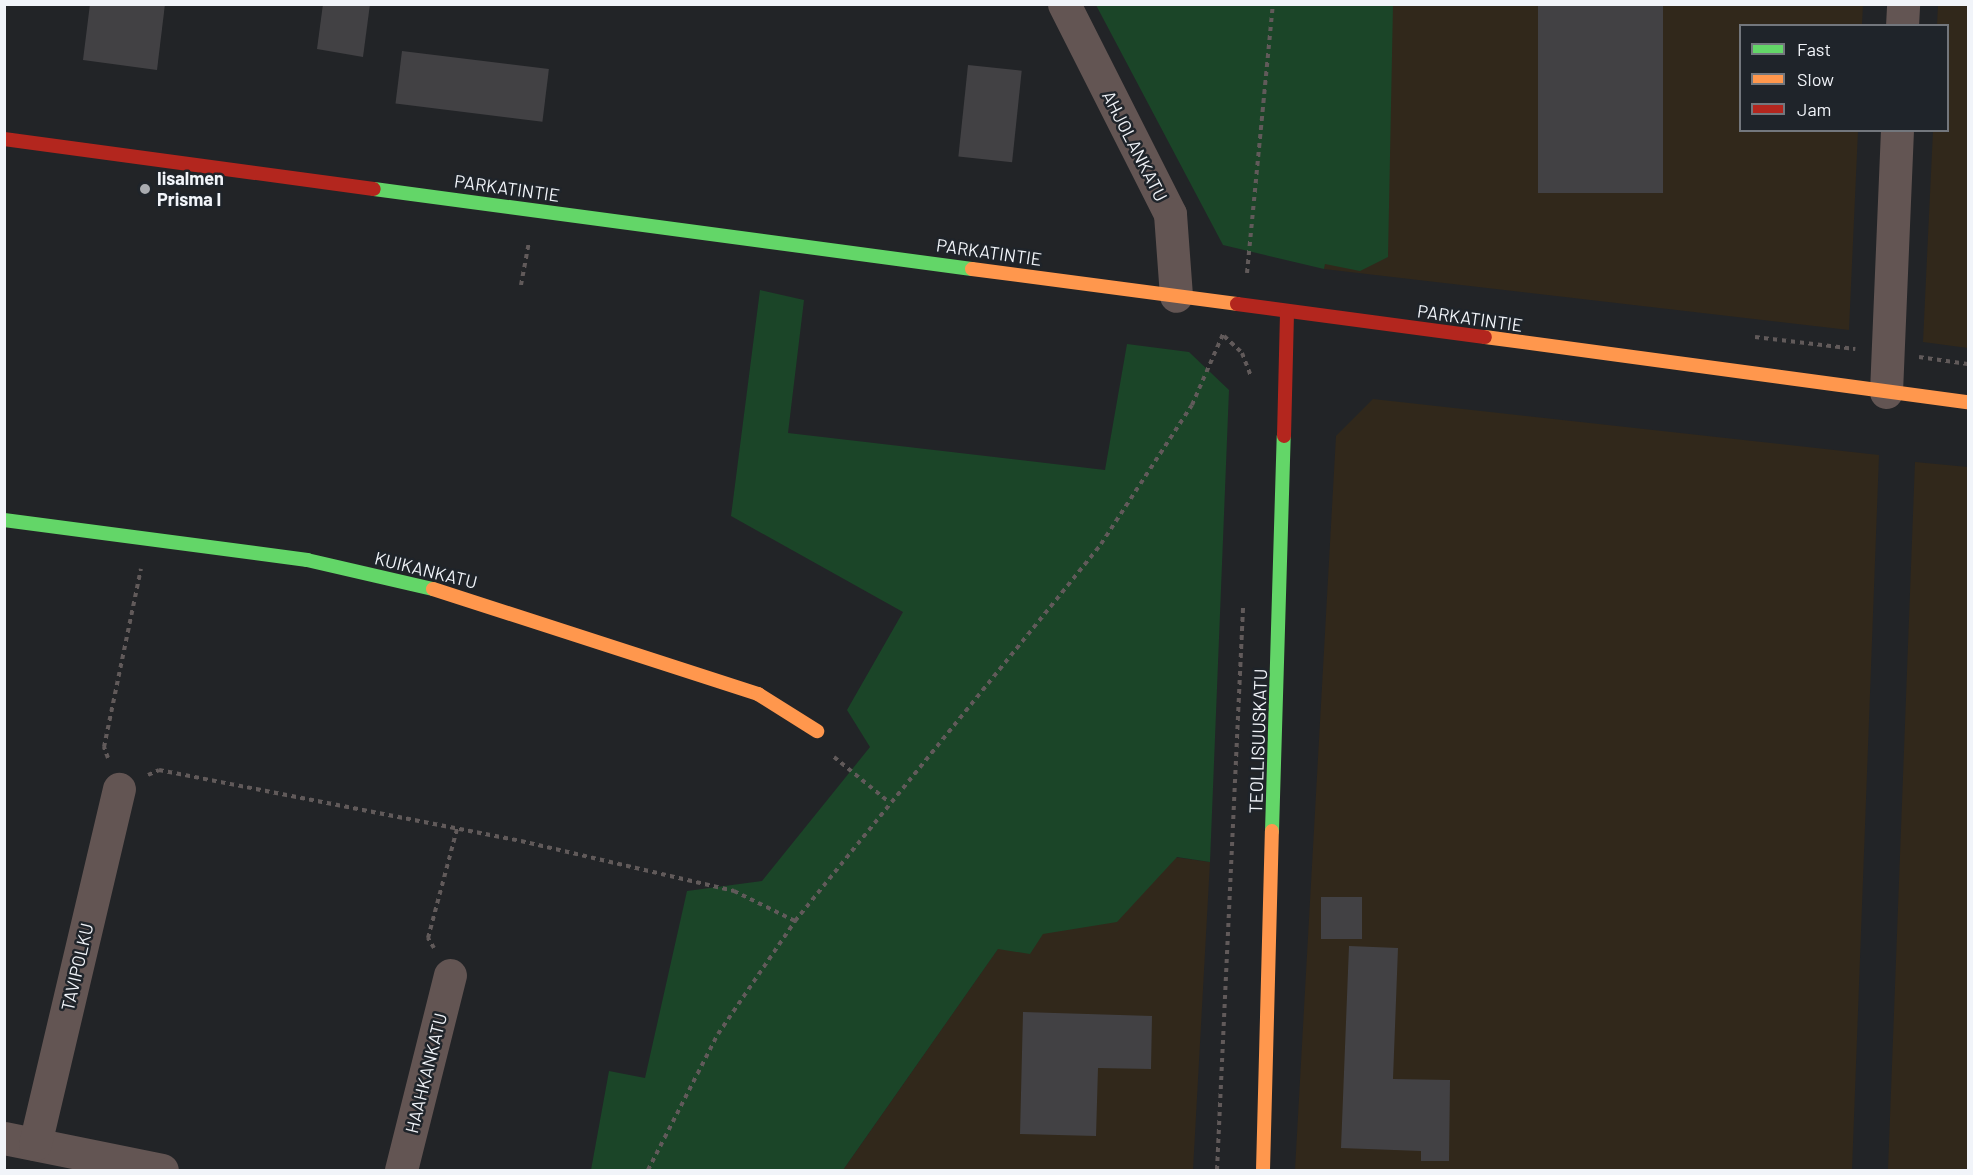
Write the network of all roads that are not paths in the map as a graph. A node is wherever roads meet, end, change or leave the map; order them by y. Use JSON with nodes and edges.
{"nodes":[{"id":1,"x":1064,"y":4,"type":"edge"},
{"id":2,"x":1903,"y":4,"type":"edge"},
{"id":3,"x":1902,"y":24,"type":"edge"},
{"id":4,"x":1897,"y":132,"type":"edge"},
{"id":5,"x":4,"y":139,"type":"edge"},
{"id":6,"x":1176,"y":296,"type":"junction"},
{"id":7,"x":1287,"y":312,"type":"junction"},
{"id":8,"x":1886,"y":392,"type":"junction"},
{"id":9,"x":1968,"y":402,"type":"edge"},
{"id":10,"x":4,"y":520,"type":"edge"},
{"id":11,"x":817,"y":731,"type":"road end"},
{"id":12,"x":119,"y":789,"type":"road end"},
{"id":13,"x":450,"y":975,"type":"road end"},
{"id":14,"x":20,"y":1141,"type":"edge"},
{"id":15,"x":162,"y":1170,"type":"edge"},
{"id":16,"x":401,"y":1170,"type":"edge"},
{"id":17,"x":1263,"y":1170,"type":"edge"}],
"edges":[{"from":1,"to":6,"type":"street","name":"AHJOLANKATU"},
{"from":2,"to":3,"type":"street"},
{"from":4,"to":8,"type":"street"},
{"from":5,"to":6,"type":"street","name":"PARKATINTIE"},
{"from":6,"to":7,"type":"street","name":"PARKATINTIE"},
{"from":7,"to":8,"type":"street","name":"PARKATINTIE"},
{"from":7,"to":17,"type":"street","name":"TEOLLISUUSKATU"},
{"from":8,"to":9,"type":"street","name":"PARKATINTIE"},
{"from":10,"to":11,"type":"street","name":"KUIKANKATU"},
{"from":12,"to":14,"type":"street","name":"TAVIPOLKU"},
{"from":13,"to":16,"type":"street","name":"HAAHKANKATU"},
{"from":14,"to":15,"type":"street"}]}
